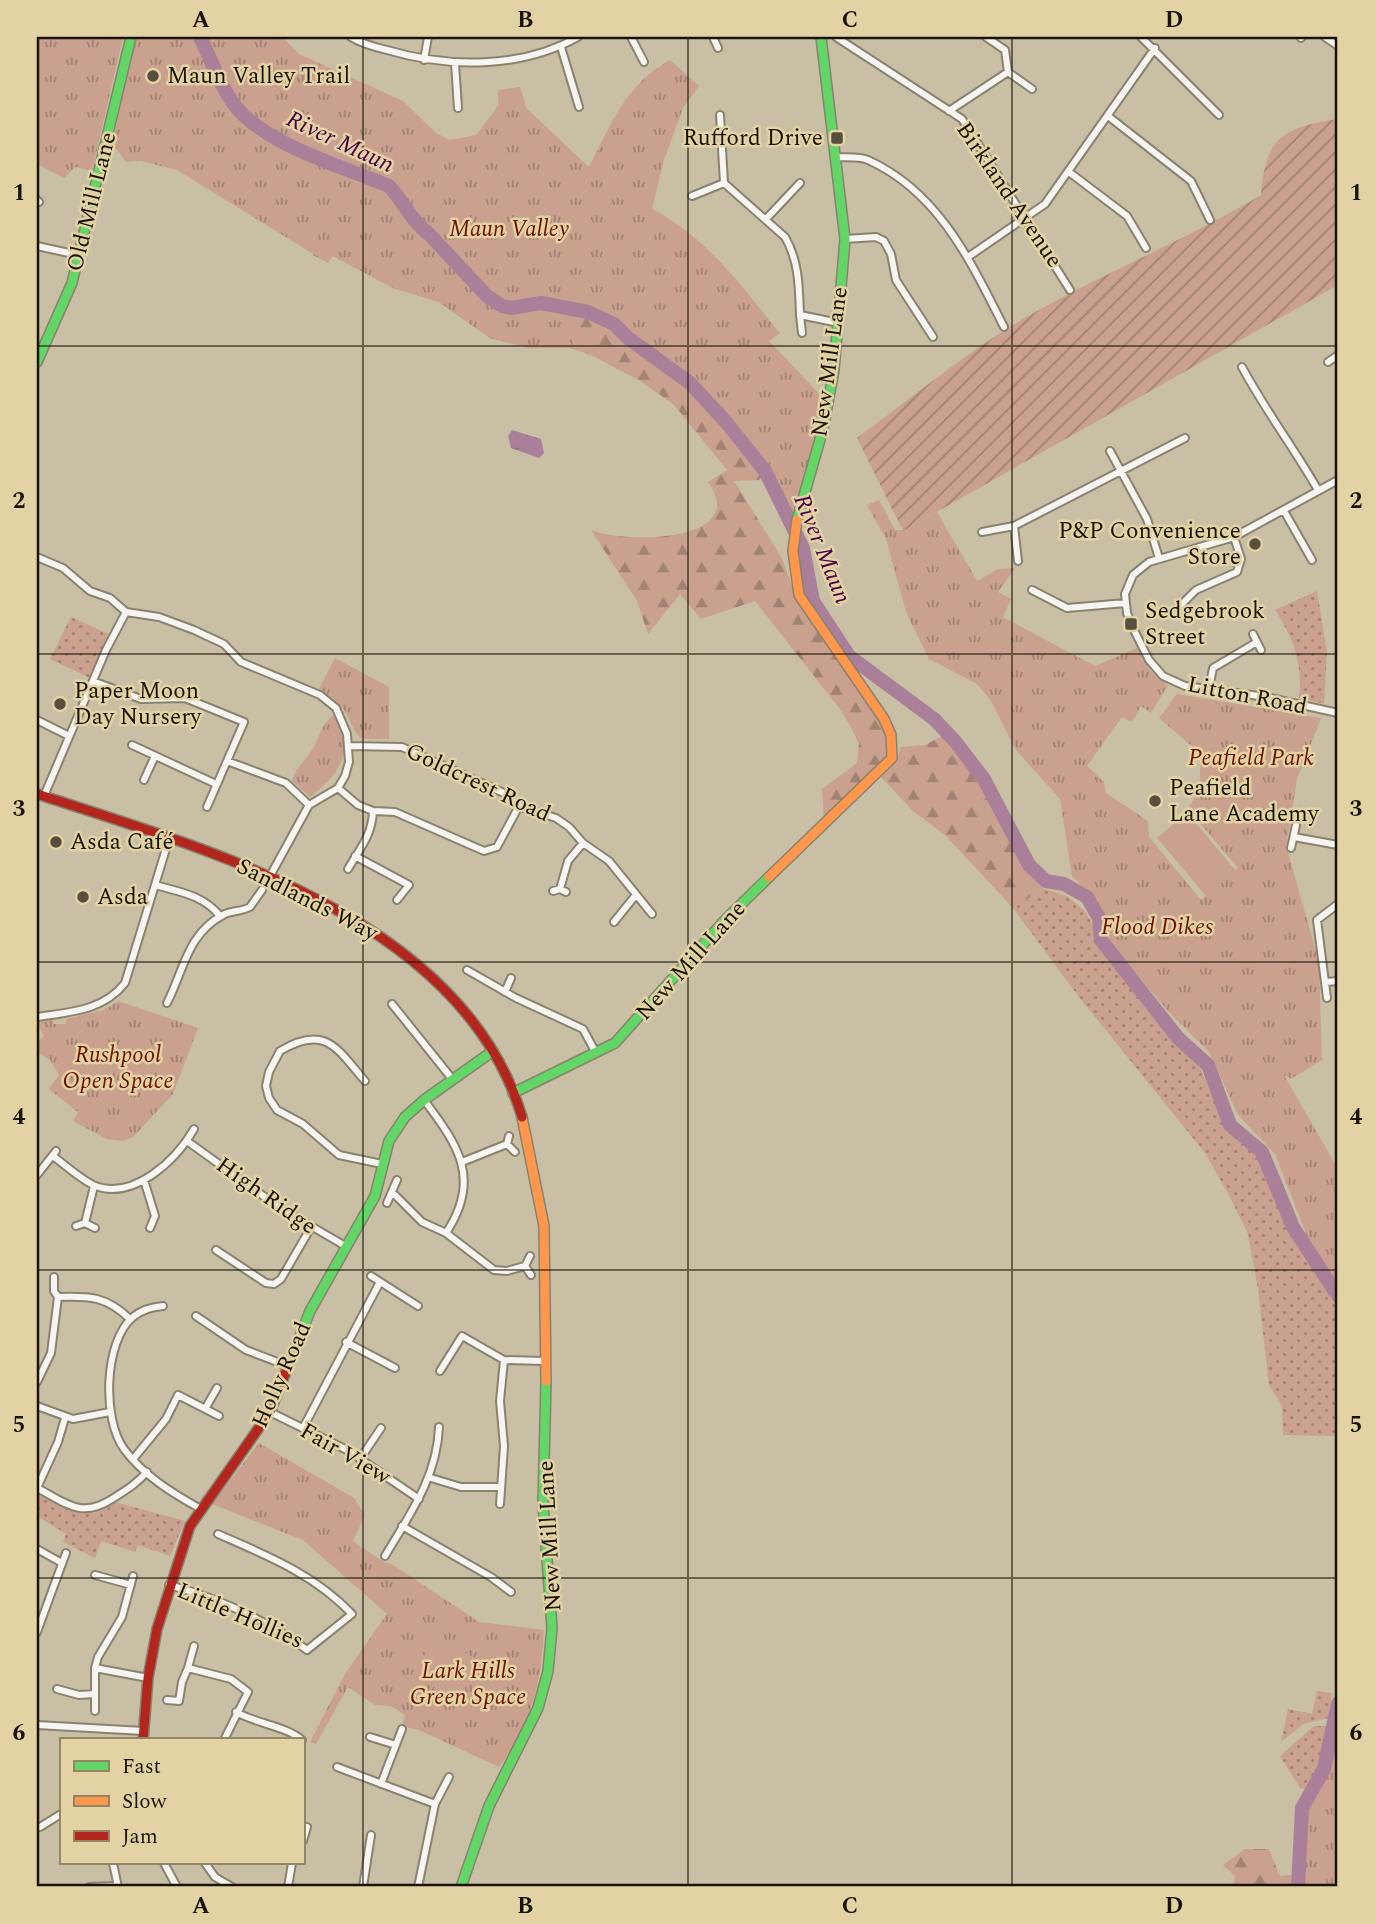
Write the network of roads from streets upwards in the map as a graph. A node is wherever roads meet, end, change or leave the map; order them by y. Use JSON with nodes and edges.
{"nodes":[{"id":1,"x":131,"y":37,"type":"edge"},
{"id":2,"x":351,"y":37,"type":"edge"},
{"id":3,"x":428,"y":37,"type":"edge"},
{"id":4,"x":578,"y":37,"type":"edge"},
{"id":5,"x":631,"y":37,"type":"edge"},
{"id":6,"x":713,"y":37,"type":"edge"},
{"id":7,"x":821,"y":37,"type":"edge"},
{"id":8,"x":836,"y":37,"type":"edge"},
{"id":9,"x":986,"y":37,"type":"edge"},
{"id":10,"x":1142,"y":37,"type":"edge"},
{"id":11,"x":1325,"y":37,"type":"edge"},
{"id":12,"x":1338,"y":46,"type":"edge"},
{"id":13,"x":561,"y":47,"type":"junction"},
{"id":14,"x":718,"y":48,"type":"dead end"},
{"id":15,"x":1155,"y":48,"type":"junction"},
{"id":16,"x":424,"y":60,"type":"junction"},
{"id":17,"x":644,"y":62,"type":"dead end"},
{"id":18,"x":455,"y":63,"type":"junction"},
{"id":19,"x":1008,"y":72,"type":"junction"},
{"id":20,"x":1032,"y":89,"type":"dead end"},
{"id":21,"x":579,"y":107,"type":"dead end"},
{"id":22,"x":458,"y":108,"type":"dead end"},
{"id":23,"x":949,"y":111,"type":"junction"},
{"id":24,"x":720,"y":115,"type":"dead end"},
{"id":25,"x":1219,"y":115,"type":"dead end"},
{"id":26,"x":1108,"y":116,"type":"junction"},
{"id":27,"x":836,"y":157,"type":"junction"},
{"id":28,"x":1069,"y":172,"type":"junction"},
{"id":29,"x":724,"y":183,"type":"junction"},
{"id":30,"x":800,"y":183,"type":"dead end"},
{"id":31,"x":691,"y":196,"type":"dead end"},
{"id":32,"x":1028,"y":218,"type":"junction"},
{"id":33,"x":766,"y":219,"type":"junction"},
{"id":34,"x":1210,"y":220,"type":"dead end"},
{"id":35,"x":845,"y":239,"type":"junction"},
{"id":36,"x":37,"y":246,"type":"edge"},
{"id":37,"x":1146,"y":248,"type":"dead end"},
{"id":38,"x":78,"y":255,"type":"junction"},
{"id":39,"x":968,"y":257,"type":"junction"},
{"id":40,"x":1070,"y":289,"type":"dead end"},
{"id":41,"x":800,"y":315,"type":"junction"},
{"id":42,"x":839,"y":323,"type":"junction"},
{"id":43,"x":1004,"y":327,"type":"dead end"},
{"id":44,"x":802,"y":333,"type":"dead end"},
{"id":45,"x":933,"y":337,"type":"dead end"},
{"id":46,"x":1338,"y":355,"type":"edge"},
{"id":47,"x":37,"y":362,"type":"edge"},
{"id":48,"x":1328,"y":362,"type":"dead end"},
{"id":49,"x":1242,"y":367,"type":"dead end"},
{"id":50,"x":1185,"y":438,"type":"dead end"},
{"id":51,"x":1110,"y":451,"type":"dead end"},
{"id":52,"x":1121,"y":472,"type":"junction"},
{"id":53,"x":1338,"y":480,"type":"edge"},
{"id":54,"x":1318,"y":490,"type":"junction"},
{"id":55,"x":1284,"y":511,"type":"junction"},
{"id":56,"x":1014,"y":526,"type":"junction"},
{"id":57,"x":982,"y":532,"type":"dead end"},
{"id":58,"x":1234,"y":537,"type":"junction"},
{"id":59,"x":37,"y":558,"type":"edge"},
{"id":60,"x":1159,"y":558,"type":"junction"},
{"id":61,"x":1312,"y":560,"type":"dead end"},
{"id":62,"x":1018,"y":561,"type":"dead end"},
{"id":63,"x":1032,"y":590,"type":"dead end"},
{"id":64,"x":1126,"y":603,"type":"junction"},
{"id":65,"x":1178,"y":608,"type":"dead end"},
{"id":66,"x":126,"y":612,"type":"junction"},
{"id":67,"x":1253,"y":634,"type":"dead end"},
{"id":68,"x":1257,"y":642,"type":"junction"},
{"id":69,"x":1261,"y":650,"type":"dead end"},
{"id":70,"x":94,"y":682,"type":"junction"},
{"id":71,"x":1209,"y":689,"type":"junction"},
{"id":72,"x":1338,"y":713,"type":"edge"},
{"id":73,"x":37,"y":720,"type":"edge"},
{"id":74,"x":69,"y":736,"type":"junction"},
{"id":75,"x":132,"y":745,"type":"dead end"},
{"id":76,"x":349,"y":746,"type":"junction"},
{"id":77,"x":155,"y":756,"type":"junction"},
{"id":78,"x":227,"y":761,"type":"junction"},
{"id":79,"x":144,"y":780,"type":"dead end"},
{"id":80,"x":216,"y":784,"type":"junction"},
{"id":81,"x":338,"y":788,"type":"junction"},
{"id":82,"x":40,"y":795,"type":"edge"},
{"id":83,"x":309,"y":805,"type":"junction"},
{"id":84,"x":519,"y":806,"type":"junction"},
{"id":85,"x":207,"y":807,"type":"dead end"},
{"id":86,"x":373,"y":811,"type":"junction"},
{"id":87,"x":1296,"y":825,"type":"dead end"},
{"id":88,"x":1294,"y":837,"type":"junction"},
{"id":89,"x":169,"y":839,"type":"junction"},
{"id":90,"x":583,"y":843,"type":"junction"},
{"id":91,"x":1338,"y":845,"type":"edge"},
{"id":92,"x":1291,"y":848,"type":"dead end"},
{"id":93,"x":355,"y":856,"type":"junction"},
{"id":94,"x":348,"y":869,"type":"dead end"},
{"id":95,"x":269,"y":877,"type":"junction"},
{"id":96,"x":155,"y":885,"type":"junction"},
{"id":97,"x":262,"y":890,"type":"dead end"},
{"id":98,"x":560,"y":890,"type":"dead end"},
{"id":99,"x":635,"y":896,"type":"junction"},
{"id":100,"x":397,"y":900,"type":"dead end"},
{"id":101,"x":1338,"y":904,"type":"edge"},
{"id":102,"x":652,"y":914,"type":"dead end"},
{"id":103,"x":220,"y":916,"type":"junction"},
{"id":104,"x":614,"y":922,"type":"dead end"},
{"id":105,"x":467,"y":970,"type":"dead end"},
{"id":106,"x":511,"y":978,"type":"dead end"},
{"id":107,"x":1338,"y":981,"type":"edge"},
{"id":108,"x":1326,"y":982,"type":"junction"},
{"id":109,"x":505,"y":992,"type":"junction"},
{"id":110,"x":1327,"y":998,"type":"dead end"},
{"id":111,"x":167,"y":1003,"type":"dead end"},
{"id":112,"x":392,"y":1004,"type":"dead end"},
{"id":113,"x":37,"y":1017,"type":"edge"},
{"id":114,"x":493,"y":1051,"type":"junction"},
{"id":115,"x":596,"y":1053,"type":"junction"},
{"id":116,"x":453,"y":1080,"type":"junction"},
{"id":117,"x":365,"y":1081,"type":"dead end"},
{"id":118,"x":513,"y":1093,"type":"junction"},
{"id":119,"x":424,"y":1100,"type":"junction"},
{"id":120,"x":194,"y":1129,"type":"dead end"},
{"id":121,"x":509,"y":1136,"type":"dead end"},
{"id":122,"x":187,"y":1141,"type":"junction"},
{"id":123,"x":507,"y":1144,"type":"junction"},
{"id":124,"x":515,"y":1152,"type":"dead end"},
{"id":125,"x":462,"y":1162,"type":"junction"},
{"id":126,"x":382,"y":1164,"type":"junction"},
{"id":127,"x":37,"y":1175,"type":"edge"},
{"id":128,"x":144,"y":1180,"type":"junction"},
{"id":129,"x":397,"y":1180,"type":"dead end"},
{"id":130,"x":94,"y":1185,"type":"junction"},
{"id":131,"x":392,"y":1192,"type":"junction"},
{"id":132,"x":387,"y":1203,"type":"dead end"},
{"id":133,"x":85,"y":1223,"type":"junction"},
{"id":134,"x":76,"y":1226,"type":"dead end"},
{"id":135,"x":94,"y":1228,"type":"dead end"},
{"id":136,"x":150,"y":1228,"type":"dead end"},
{"id":137,"x":310,"y":1228,"type":"junction"},
{"id":138,"x":446,"y":1233,"type":"junction"},
{"id":139,"x":347,"y":1247,"type":"junction"},
{"id":140,"x":216,"y":1250,"type":"dead end"},
{"id":141,"x":530,"y":1256,"type":"dead end"},
{"id":142,"x":525,"y":1266,"type":"junction"},
{"id":143,"x":531,"y":1275,"type":"dead end"},
{"id":144,"x":371,"y":1276,"type":"dead end"},
{"id":145,"x":54,"y":1277,"type":"dead end"},
{"id":146,"x":380,"y":1282,"type":"junction"},
{"id":147,"x":58,"y":1297,"type":"junction"},
{"id":148,"x":163,"y":1306,"type":"dead end"},
{"id":149,"x":418,"y":1306,"type":"dead end"},
{"id":150,"x":196,"y":1317,"type":"dead end"},
{"id":151,"x":130,"y":1319,"type":"junction"},
{"id":152,"x":208,"y":1323,"type":"junction"},
{"id":153,"x":202,"y":1332,"type":"dead end"},
{"id":154,"x":346,"y":1342,"type":"junction"},
{"id":155,"x":504,"y":1360,"type":"junction"},
{"id":156,"x":544,"y":1361,"type":"junction"},
{"id":157,"x":288,"y":1366,"type":"junction"},
{"id":158,"x":395,"y":1368,"type":"dead end"},
{"id":159,"x":440,"y":1371,"type":"dead end"},
{"id":160,"x":37,"y":1382,"type":"edge"},
{"id":161,"x":217,"y":1388,"type":"dead end"},
{"id":162,"x":37,"y":1406,"type":"edge"},
{"id":163,"x":205,"y":1409,"type":"junction"},
{"id":164,"x":110,"y":1412,"type":"junction"},
{"id":165,"x":270,"y":1412,"type":"junction"},
{"id":166,"x":219,"y":1416,"type":"dead end"},
{"id":167,"x":65,"y":1418,"type":"junction"},
{"id":168,"x":439,"y":1427,"type":"dead end"},
{"id":169,"x":381,"y":1428,"type":"dead end"},
{"id":170,"x":303,"y":1429,"type":"junction"},
{"id":171,"x":134,"y":1458,"type":"junction"},
{"id":172,"x":360,"y":1459,"type":"junction"},
{"id":173,"x":147,"y":1472,"type":"junction"},
{"id":174,"x":431,"y":1478,"type":"junction"},
{"id":175,"x":499,"y":1487,"type":"junction"},
{"id":176,"x":37,"y":1488,"type":"edge"},
{"id":177,"x":419,"y":1499,"type":"junction"},
{"id":178,"x":500,"y":1504,"type":"dead end"},
{"id":179,"x":200,"y":1508,"type":"junction"},
{"id":180,"x":402,"y":1526,"type":"junction"},
{"id":181,"x":218,"y":1534,"type":"dead end"},
{"id":182,"x":37,"y":1549,"type":"edge"},
{"id":183,"x":66,"y":1553,"type":"dead end"},
{"id":184,"x":386,"y":1556,"type":"dead end"},
{"id":185,"x":62,"y":1563,"type":"junction"},
{"id":186,"x":95,"y":1575,"type":"dead end"},
{"id":187,"x":133,"y":1576,"type":"dead end"},
{"id":188,"x":508,"y":1577,"type":"dead end"},
{"id":189,"x":131,"y":1585,"type":"junction"},
{"id":190,"x":169,"y":1585,"type":"junction"},
{"id":191,"x":502,"y":1585,"type":"junction"},
{"id":192,"x":511,"y":1592,"type":"dead end"},
{"id":193,"x":37,"y":1632,"type":"edge"},
{"id":194,"x":194,"y":1646,"type":"dead end"},
{"id":195,"x":95,"y":1668,"type":"junction"},
{"id":196,"x":188,"y":1668,"type":"junction"},
{"id":197,"x":148,"y":1678,"type":"junction"},
{"id":198,"x":57,"y":1689,"type":"dead end"},
{"id":199,"x":95,"y":1694,"type":"junction"},
{"id":200,"x":167,"y":1700,"type":"dead end"},
{"id":201,"x":95,"y":1711,"type":"dead end"},
{"id":202,"x":236,"y":1712,"type":"junction"},
{"id":203,"x":37,"y":1725,"type":"edge"},
{"id":204,"x":402,"y":1728,"type":"dead end"},
{"id":205,"x":143,"y":1736,"type":"edge"},
{"id":206,"x":370,"y":1737,"type":"dead end"},
{"id":207,"x":225,"y":1738,"type":"edge"},
{"id":208,"x":298,"y":1738,"type":"edge"},
{"id":209,"x":396,"y":1745,"type":"junction"},
{"id":210,"x":337,"y":1768,"type":"dead end"},
{"id":211,"x":449,"y":1777,"type":"dead end"},
{"id":212,"x":381,"y":1784,"type":"junction"},
{"id":213,"x":435,"y":1804,"type":"junction"},
{"id":214,"x":60,"y":1815,"type":"edge"},
{"id":215,"x":40,"y":1827,"type":"dead end"},
{"id":216,"x":307,"y":1827,"type":"dead end"},
{"id":217,"x":371,"y":1835,"type":"dead end"},
{"id":218,"x":304,"y":1838,"type":"edge"},
{"id":219,"x":113,"y":1864,"type":"edge"},
{"id":220,"x":165,"y":1864,"type":"edge"},
{"id":221,"x":206,"y":1864,"type":"edge"},
{"id":222,"x":292,"y":1864,"type":"edge"},
{"id":223,"x":89,"y":1887,"type":"edge"},
{"id":224,"x":118,"y":1887,"type":"edge"},
{"id":225,"x":177,"y":1887,"type":"edge"},
{"id":226,"x":232,"y":1887,"type":"edge"},
{"id":227,"x":288,"y":1887,"type":"edge"},
{"id":228,"x":363,"y":1887,"type":"edge"},
{"id":229,"x":418,"y":1887,"type":"edge"},
{"id":230,"x":461,"y":1887,"type":"edge"}],
"edges":[{"from":1,"to":38,"type":"street","name":"Old Mill Lane"},
{"from":2,"to":16,"type":"street"},
{"from":3,"to":16,"type":"street"},
{"from":4,"to":13,"type":"street"},
{"from":5,"to":17,"type":"street"},
{"from":6,"to":14,"type":"street"},
{"from":7,"to":27,"type":"street","name":"New Mill Lane"},
{"from":8,"to":23,"type":"street","name":"Birkland Avenue"},
{"from":9,"to":19,"type":"street"},
{"from":10,"to":15,"type":"street"},
{"from":11,"to":12,"type":"street"},
{"from":13,"to":18,"type":"street"},
{"from":13,"to":21,"type":"street"},
{"from":15,"to":25,"type":"street"},
{"from":15,"to":26,"type":"street"},
{"from":16,"to":18,"type":"street"},
{"from":18,"to":22,"type":"street"},
{"from":19,"to":20,"type":"street"},
{"from":19,"to":23,"type":"street"},
{"from":23,"to":32,"type":"street","name":"Birkland Avenue"},
{"from":24,"to":29,"type":"street"},
{"from":26,"to":28,"type":"street"},
{"from":26,"to":34,"type":"street"},
{"from":27,"to":35,"type":"street","name":"New Mill Lane"},
{"from":27,"to":39,"type":"street"},
{"from":28,"to":32,"type":"street"},
{"from":28,"to":37,"type":"street"},
{"from":29,"to":31,"type":"street"},
{"from":29,"to":33,"type":"street"},
{"from":30,"to":33,"type":"street"},
{"from":32,"to":39,"type":"street"},
{"from":32,"to":40,"type":"street","name":"Birkland Avenue"},
{"from":33,"to":41,"type":"street"},
{"from":35,"to":42,"type":"street","name":"New Mill Lane"},
{"from":35,"to":45,"type":"street"},
{"from":36,"to":38,"type":"street"},
{"from":38,"to":47,"type":"street","name":"Old Mill Lane"},
{"from":39,"to":43,"type":"street"},
{"from":41,"to":42,"type":"street"},
{"from":41,"to":44,"type":"street"},
{"from":42,"to":115,"type":"street","name":"New Mill Lane"},
{"from":46,"to":48,"type":"street"},
{"from":49,"to":54,"type":"street"},
{"from":50,"to":52,"type":"street"},
{"from":51,"to":52,"type":"street"},
{"from":52,"to":56,"type":"street"},
{"from":52,"to":60,"type":"street"},
{"from":53,"to":54,"type":"street"},
{"from":54,"to":55,"type":"street"},
{"from":55,"to":58,"type":"street"},
{"from":55,"to":61,"type":"street"},
{"from":56,"to":57,"type":"street"},
{"from":56,"to":62,"type":"street"},
{"from":58,"to":60,"type":"street"},
{"from":58,"to":65,"type":"street"},
{"from":59,"to":66,"type":"street"},
{"from":60,"to":64,"type":"street"},
{"from":63,"to":64,"type":"street"},
{"from":64,"to":71,"type":"street","name":"Litton Road"},
{"from":66,"to":70,"type":"street"},
{"from":66,"to":76,"type":"street"},
{"from":67,"to":68,"type":"street"},
{"from":68,"to":69,"type":"street"},
{"from":68,"to":71,"type":"street"},
{"from":70,"to":74,"type":"street"},
{"from":70,"to":78,"type":"street"},
{"from":71,"to":72,"type":"street","name":"Litton Road"},
{"from":73,"to":74,"type":"street"},
{"from":74,"to":82,"type":"street"},
{"from":75,"to":77,"type":"street"},
{"from":76,"to":81,"type":"street"},
{"from":76,"to":84,"type":"street","name":"Goldcrest Road"},
{"from":77,"to":79,"type":"street"},
{"from":77,"to":80,"type":"street"},
{"from":78,"to":80,"type":"street"},
{"from":78,"to":83,"type":"street"},
{"from":80,"to":85,"type":"street"},
{"from":81,"to":83,"type":"street"},
{"from":81,"to":86,"type":"street"},
{"from":82,"to":89,"type":"street","name":"Sandlands Way"},
{"from":83,"to":95,"type":"street"},
{"from":84,"to":86,"type":"street"},
{"from":84,"to":90,"type":"street","name":"Goldcrest Road"},
{"from":86,"to":93,"type":"street"},
{"from":87,"to":88,"type":"street"},
{"from":88,"to":91,"type":"street"},
{"from":88,"to":92,"type":"street"},
{"from":89,"to":95,"type":"street","name":"Sandlands Way"},
{"from":89,"to":96,"type":"street"},
{"from":90,"to":98,"type":"street"},
{"from":90,"to":99,"type":"street","name":"Goldcrest Road"},
{"from":93,"to":94,"type":"street"},
{"from":93,"to":100,"type":"street"},
{"from":95,"to":114,"type":"street","name":"Sandlands Way"},
{"from":96,"to":103,"type":"street"},
{"from":96,"to":113,"type":"street"},
{"from":97,"to":103,"type":"street"},
{"from":99,"to":102,"type":"street","name":"Goldcrest Road"},
{"from":99,"to":104,"type":"street"},
{"from":101,"to":108,"type":"street"},
{"from":103,"to":111,"type":"street"},
{"from":105,"to":109,"type":"street"},
{"from":106,"to":109,"type":"street"},
{"from":107,"to":108,"type":"street"},
{"from":108,"to":110,"type":"street"},
{"from":109,"to":115,"type":"street"},
{"from":112,"to":116,"type":"street"},
{"from":114,"to":116,"type":"street","name":"Holly Road"},
{"from":114,"to":118,"type":"street","name":"Sandlands Way"},
{"from":115,"to":118,"type":"street","name":"New Mill Lane"},
{"from":116,"to":119,"type":"street","name":"Holly Road"},
{"from":117,"to":126,"type":"street"},
{"from":118,"to":156,"type":"street","name":"New Mill Lane"},
{"from":119,"to":125,"type":"street"},
{"from":119,"to":126,"type":"street","name":"Holly Road"},
{"from":120,"to":122,"type":"street"},
{"from":121,"to":123,"type":"street"},
{"from":122,"to":128,"type":"street"},
{"from":122,"to":137,"type":"street","name":"High Ridge"},
{"from":123,"to":124,"type":"street"},
{"from":123,"to":125,"type":"street"},
{"from":125,"to":138,"type":"street"},
{"from":126,"to":139,"type":"street","name":"Holly Road"},
{"from":127,"to":130,"type":"street"},
{"from":128,"to":130,"type":"street"},
{"from":128,"to":136,"type":"street"},
{"from":129,"to":131,"type":"street"},
{"from":130,"to":133,"type":"street"},
{"from":131,"to":132,"type":"street"},
{"from":131,"to":138,"type":"street"},
{"from":133,"to":134,"type":"street"},
{"from":133,"to":135,"type":"street"},
{"from":137,"to":139,"type":"street","name":"High Ridge"},
{"from":137,"to":140,"type":"street"},
{"from":138,"to":142,"type":"street"},
{"from":139,"to":157,"type":"street","name":"Holly Road"},
{"from":141,"to":142,"type":"street"},
{"from":142,"to":143,"type":"street"},
{"from":144,"to":146,"type":"street"},
{"from":145,"to":147,"type":"street"},
{"from":146,"to":149,"type":"street"},
{"from":146,"to":154,"type":"street"},
{"from":147,"to":151,"type":"street"},
{"from":147,"to":160,"type":"street"},
{"from":148,"to":151,"type":"street"},
{"from":150,"to":152,"type":"street"},
{"from":151,"to":164,"type":"street"},
{"from":152,"to":153,"type":"street"},
{"from":152,"to":157,"type":"street"},
{"from":154,"to":158,"type":"street"},
{"from":154,"to":170,"type":"street"},
{"from":155,"to":156,"type":"street"},
{"from":155,"to":159,"type":"street"},
{"from":155,"to":175,"type":"street"},
{"from":156,"to":230,"type":"street","name":"New Mill Lane"},
{"from":157,"to":165,"type":"street","name":"Holly Road"},
{"from":161,"to":163,"type":"street"},
{"from":162,"to":167,"type":"street"},
{"from":163,"to":166,"type":"street"},
{"from":163,"to":171,"type":"street"},
{"from":164,"to":167,"type":"street"},
{"from":164,"to":171,"type":"street"},
{"from":165,"to":170,"type":"street","name":"Fair View"},
{"from":165,"to":179,"type":"street","name":"Holly Road"},
{"from":167,"to":176,"type":"street"},
{"from":168,"to":174,"type":"street"},
{"from":169,"to":172,"type":"street"},
{"from":170,"to":172,"type":"street","name":"Fair View"},
{"from":171,"to":173,"type":"street"},
{"from":172,"to":177,"type":"street","name":"Fair View"},
{"from":173,"to":176,"type":"street"},
{"from":173,"to":179,"type":"street"},
{"from":174,"to":175,"type":"street"},
{"from":174,"to":177,"type":"street"},
{"from":175,"to":178,"type":"street"},
{"from":177,"to":180,"type":"street"},
{"from":179,"to":190,"type":"street","name":"Holly Road"},
{"from":180,"to":184,"type":"street"},
{"from":180,"to":191,"type":"street"},
{"from":181,"to":190,"type":"street","name":"Little Hollies"},
{"from":182,"to":185,"type":"street"},
{"from":183,"to":185,"type":"street"},
{"from":185,"to":193,"type":"street"},
{"from":186,"to":189,"type":"street"},
{"from":187,"to":189,"type":"street"},
{"from":188,"to":191,"type":"street"},
{"from":189,"to":195,"type":"street"},
{"from":190,"to":197,"type":"street","name":"Holly Road"},
{"from":191,"to":192,"type":"street"},
{"from":194,"to":196,"type":"street"},
{"from":195,"to":197,"type":"street"},
{"from":195,"to":199,"type":"street"},
{"from":196,"to":200,"type":"street"},
{"from":196,"to":202,"type":"street"},
{"from":197,"to":205,"type":"street","name":"Holly Road"},
{"from":198,"to":199,"type":"street"},
{"from":199,"to":201,"type":"street"},
{"from":202,"to":207,"type":"street"},
{"from":202,"to":208,"type":"street"},
{"from":203,"to":205,"type":"street"},
{"from":204,"to":209,"type":"street"},
{"from":206,"to":209,"type":"street"},
{"from":209,"to":212,"type":"street"},
{"from":210,"to":212,"type":"street"},
{"from":211,"to":213,"type":"street"},
{"from":212,"to":213,"type":"street"},
{"from":213,"to":229,"type":"street"},
{"from":214,"to":215,"type":"street"},
{"from":216,"to":218,"type":"street"},
{"from":217,"to":228,"type":"street"},
{"from":219,"to":224,"type":"street"},
{"from":220,"to":225,"type":"street"},
{"from":221,"to":226,"type":"street"},
{"from":222,"to":227,"type":"street"},
{"from":223,"to":224,"type":"street"}]}
